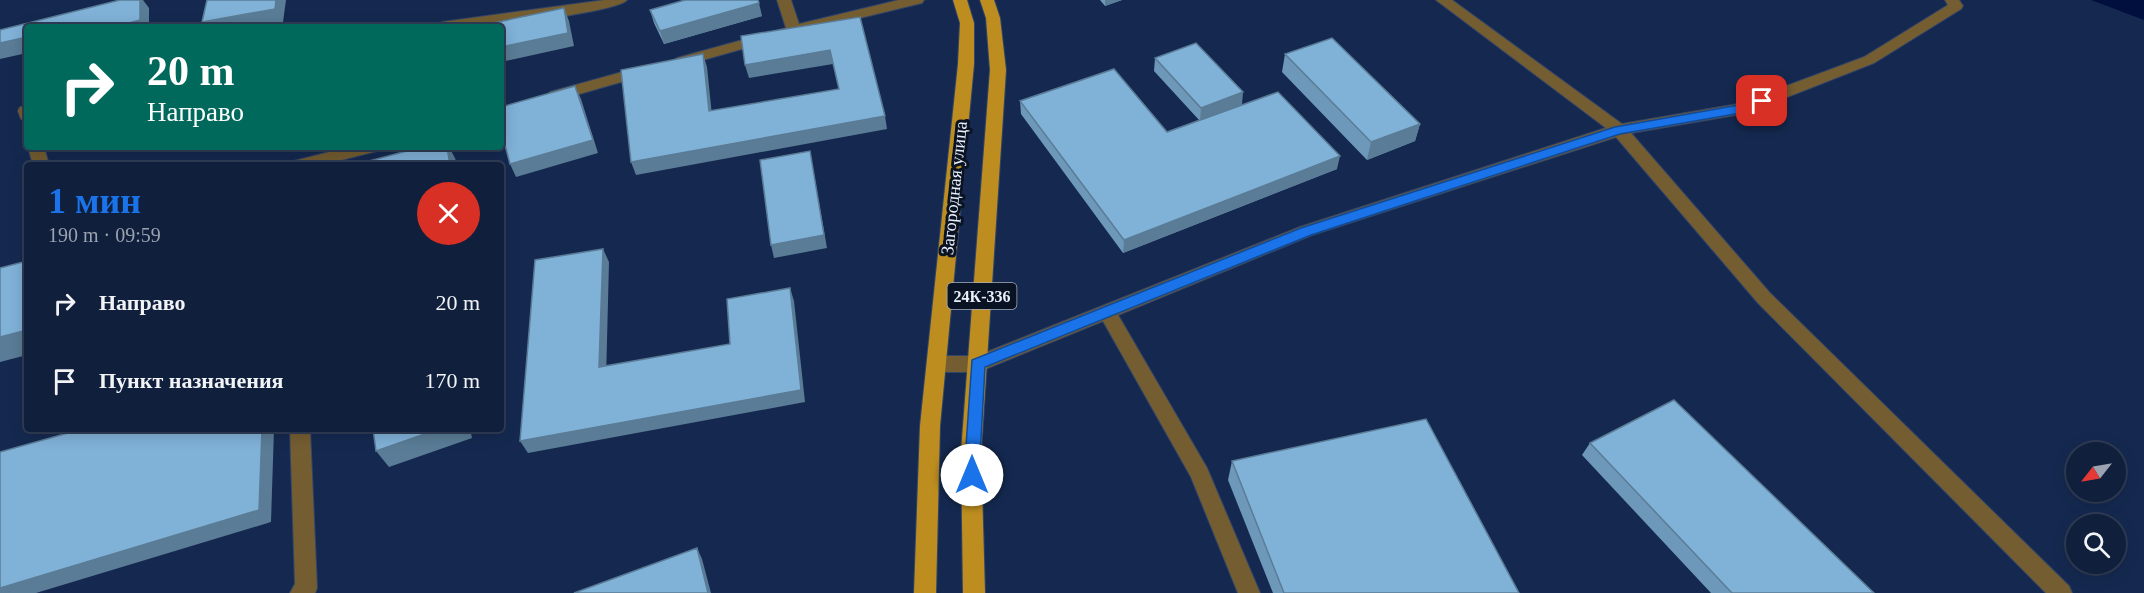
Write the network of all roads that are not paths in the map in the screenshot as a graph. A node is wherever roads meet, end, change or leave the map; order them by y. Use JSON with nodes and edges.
{"nodes":[{"id":1,"x":620,"y":0,"type":"edge"},
{"id":2,"x":784,"y":0,"type":"edge"},
{"id":3,"x":917,"y":0,"type":"edge"},
{"id":4,"x":960,"y":0,"type":"edge"},
{"id":5,"x":987,"y":0,"type":"edge"},
{"id":6,"x":1443,"y":0,"type":"edge"},
{"id":7,"x":1952,"y":0,"type":"edge"},
{"id":8,"x":464,"y":24,"type":"edge"},
{"id":9,"x":794,"y":30,"type":"junction"},
{"id":10,"x":535,"y":102,"type":"edge"},
{"id":11,"x":1619,"y":130,"type":"junction"},
{"id":12,"x":357,"y":150,"type":"edge"},
{"id":13,"x":318,"y":158,"type":"edge"},
{"id":14,"x":1107,"y":312,"type":"junction"},
{"id":15,"x":936,"y":364,"type":"junction"},
{"id":16,"x":978,"y":364,"type":"junction"},
{"id":17,"x":300,"y":432,"type":"edge"},
{"id":18,"x":301,"y":593,"type":"edge"},
{"id":19,"x":925,"y":593,"type":"edge"},
{"id":20,"x":974,"y":593,"type":"edge"},
{"id":21,"x":1249,"y":593,"type":"edge"},
{"id":22,"x":2061,"y":593,"type":"edge"}],
"edges":[{"from":1,"to":8,"type":"lane"},
{"from":2,"to":9,"type":"lane"},
{"from":3,"to":9,"type":"lane"},
{"from":4,"to":15,"type":"main road","name":"Загородная улица","number":"24К-336"},
{"from":5,"to":16,"type":"main road","name":"Загородная улица","number":"24К-336"},
{"from":6,"to":11,"type":"lane"},
{"from":7,"to":11,"type":"lane"},
{"from":9,"to":10,"type":"lane"},
{"from":11,"to":14,"type":"lane"},
{"from":11,"to":22,"type":"lane"},
{"from":12,"to":13,"type":"lane"},
{"from":14,"to":16,"type":"lane"},
{"from":14,"to":21,"type":"lane"},
{"from":15,"to":16,"type":"lane"},
{"from":15,"to":19,"type":"main road","name":"Загородная улица","number":"24К-336"},
{"from":16,"to":20,"type":"main road","name":"Загородная улица","number":"24К-336"},
{"from":17,"to":18,"type":"lane"}]}
